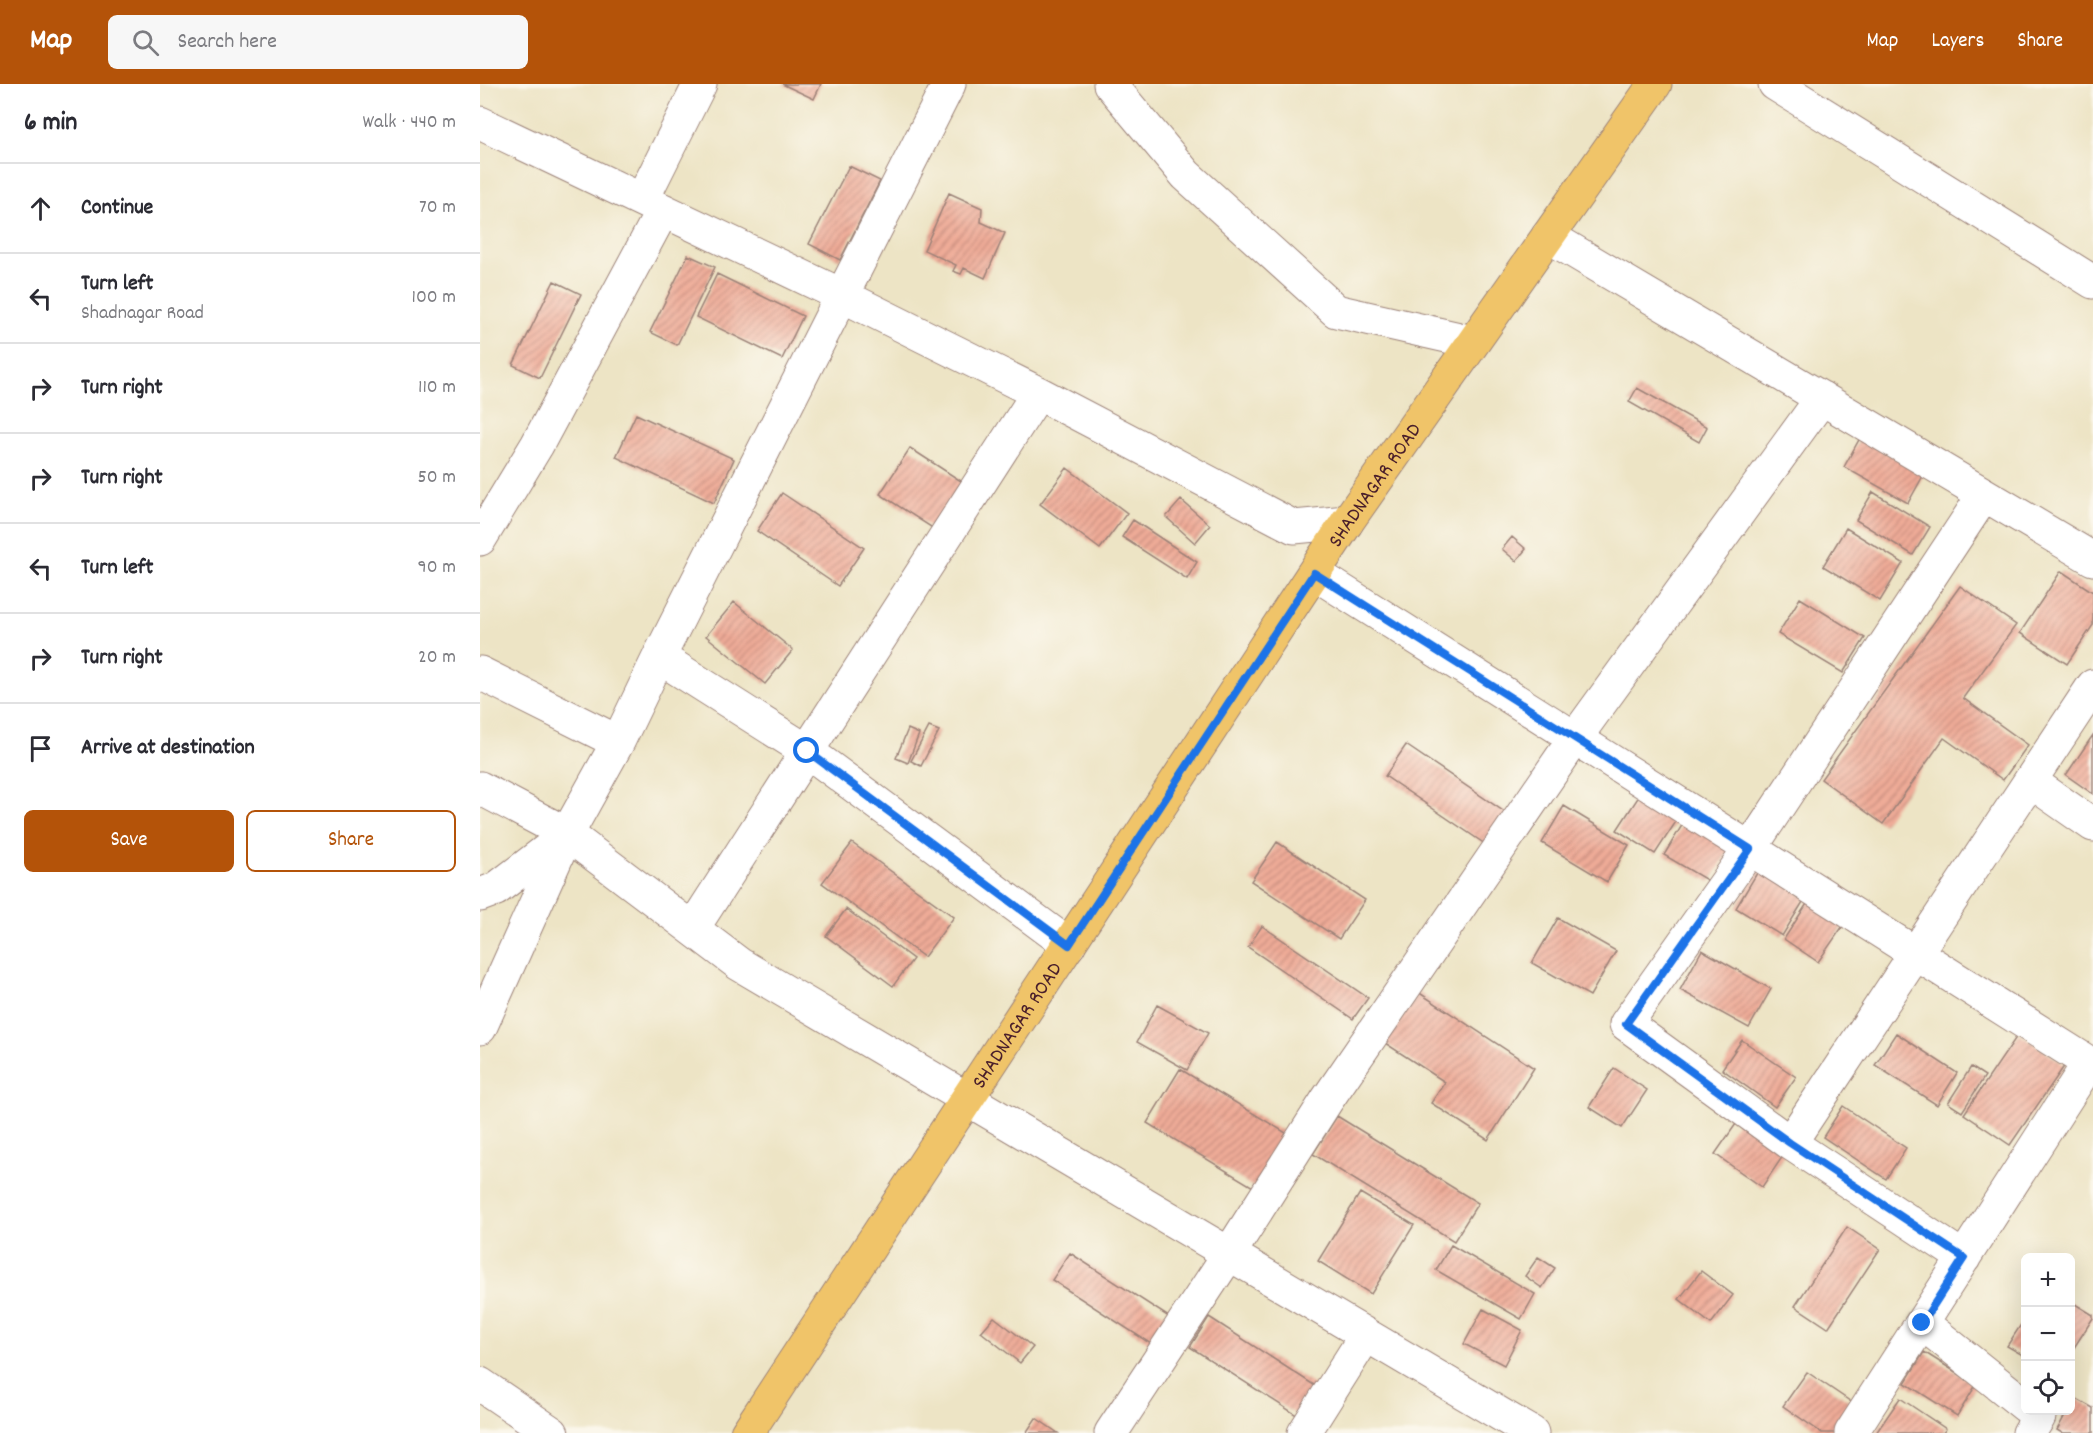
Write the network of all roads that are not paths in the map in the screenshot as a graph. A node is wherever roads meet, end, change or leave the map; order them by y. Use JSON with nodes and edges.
{"nodes":[{"id":1,"x":700,"y":84,"type":"edge"},
{"id":2,"x":1110,"y":84,"type":"edge"},
{"id":3,"x":1655,"y":84,"type":"edge"},
{"id":4,"x":1775,"y":84,"type":"edge"},
{"id":5,"x":938,"y":88,"type":"edge"},
{"id":6,"x":480,"y":123,"type":"edge"},
{"id":7,"x":652,"y":205,"type":"junction"},
{"id":8,"x":1548,"y":236,"type":"junction"},
{"id":9,"x":2093,"y":282,"type":"edge"},
{"id":10,"x":842,"y":296,"type":"junction"},
{"id":11,"x":1473,"y":342,"type":"junction"},
{"id":12,"x":1038,"y":393,"type":"junction"},
{"id":13,"x":1822,"y":398,"type":"junction"},
{"id":14,"x":1984,"y":495,"type":"junction"},
{"id":15,"x":1347,"y":522,"type":"junction"},
{"id":16,"x":480,"y":539,"type":"edge"},
{"id":17,"x":2093,"y":559,"type":"edge"},
{"id":18,"x":1314,"y":573,"type":"junction"},
{"id":19,"x":659,"y":657,"type":"junction"},
{"id":20,"x":480,"y":673,"type":"edge"},
{"id":21,"x":2093,"y":686,"type":"edge"},
{"id":22,"x":1575,"y":738,"type":"junction"},
{"id":23,"x":618,"y":742,"type":"junction"},
{"id":24,"x":807,"y":751,"type":"junction"},
{"id":25,"x":2030,"y":781,"type":"junction"},
{"id":26,"x":480,"y":788,"type":"edge"},
{"id":27,"x":2093,"y":825,"type":"edge"},
{"id":28,"x":567,"y":834,"type":"junction"},
{"id":29,"x":1750,"y":849,"type":"junction"},
{"id":30,"x":480,"y":895,"type":"edge"},
{"id":31,"x":693,"y":928,"type":"junction"},
{"id":32,"x":1069,"y":945,"type":"junction"},
{"id":33,"x":1917,"y":954,"type":"junction"},
{"id":34,"x":480,"y":1028,"type":"edge"},
{"id":35,"x":2091,"y":1060,"type":"edge"},
{"id":36,"x":967,"y":1099,"type":"junction"},
{"id":37,"x":1790,"y":1143,"type":"junction"},
{"id":38,"x":1229,"y":1254,"type":"junction"},
{"id":39,"x":1964,"y":1258,"type":"junction"},
{"id":40,"x":1922,"y":1323,"type":"junction"},
{"id":41,"x":1366,"y":1335,"type":"junction"},
{"id":42,"x":480,"y":1384,"type":"edge"},
{"id":43,"x":2021,"y":1403,"type":"edge"},
{"id":44,"x":2037,"y":1415,"type":"edge"},
{"id":45,"x":1492,"y":1423,"type":"edge"},
{"id":46,"x":552,"y":1433,"type":"edge"},
{"id":47,"x":747,"y":1433,"type":"edge"},
{"id":48,"x":1111,"y":1433,"type":"edge"},
{"id":49,"x":1304,"y":1433,"type":"edge"},
{"id":50,"x":1532,"y":1433,"type":"edge"},
{"id":51,"x":1851,"y":1433,"type":"edge"},
{"id":52,"x":2029,"y":1433,"type":"edge"}],
"edges":[{"from":1,"to":7,"type":"street"},
{"from":2,"to":11,"type":"street"},
{"from":3,"to":8,"type":"main road","name":"SHADNAGAR ROAD"},
{"from":4,"to":9,"type":"street"},
{"from":5,"to":10,"type":"street"},
{"from":6,"to":7,"type":"street"},
{"from":7,"to":10,"type":"street"},
{"from":7,"to":16,"type":"street"},
{"from":8,"to":11,"type":"main road","name":"SHADNAGAR ROAD"},
{"from":8,"to":13,"type":"street"},
{"from":10,"to":12,"type":"street"},
{"from":10,"to":19,"type":"street"},
{"from":11,"to":15,"type":"main road","name":"SHADNAGAR ROAD"},
{"from":12,"to":15,"type":"street"},
{"from":12,"to":24,"type":"street"},
{"from":13,"to":14,"type":"street"},
{"from":13,"to":22,"type":"street"},
{"from":14,"to":17,"type":"street"},
{"from":14,"to":29,"type":"street"},
{"from":15,"to":18,"type":"main road","name":"SHADNAGAR ROAD"},
{"from":18,"to":22,"type":"street"},
{"from":18,"to":32,"type":"main road","name":"SHADNAGAR ROAD"},
{"from":19,"to":23,"type":"street"},
{"from":19,"to":24,"type":"street"},
{"from":20,"to":23,"type":"street"},
{"from":21,"to":25,"type":"street"},
{"from":22,"to":29,"type":"street"},
{"from":22,"to":38,"type":"street"},
{"from":23,"to":28,"type":"street"},
{"from":24,"to":31,"type":"street"},
{"from":24,"to":32,"type":"street"},
{"from":25,"to":27,"type":"street"},
{"from":25,"to":33,"type":"street"},
{"from":26,"to":28,"type":"street"},
{"from":28,"to":30,"type":"street"},
{"from":28,"to":31,"type":"street"},
{"from":28,"to":34,"type":"street"},
{"from":29,"to":33,"type":"street"},
{"from":29,"to":37,"type":"street"},
{"from":31,"to":36,"type":"street"},
{"from":32,"to":36,"type":"main road","name":"SHADNAGAR ROAD"},
{"from":33,"to":35,"type":"street"},
{"from":33,"to":37,"type":"street"},
{"from":35,"to":39,"type":"street"},
{"from":36,"to":38,"type":"street"},
{"from":36,"to":47,"type":"main road","name":"SHADNAGAR ROAD"},
{"from":37,"to":39,"type":"street"},
{"from":38,"to":41,"type":"street"},
{"from":38,"to":48,"type":"street"},
{"from":39,"to":40,"type":"street"},
{"from":40,"to":43,"type":"street"},
{"from":40,"to":51,"type":"street"},
{"from":41,"to":45,"type":"street"},
{"from":41,"to":49,"type":"street"},
{"from":42,"to":46,"type":"street"},
{"from":44,"to":52,"type":"street"},
{"from":45,"to":50,"type":"street"}]}
